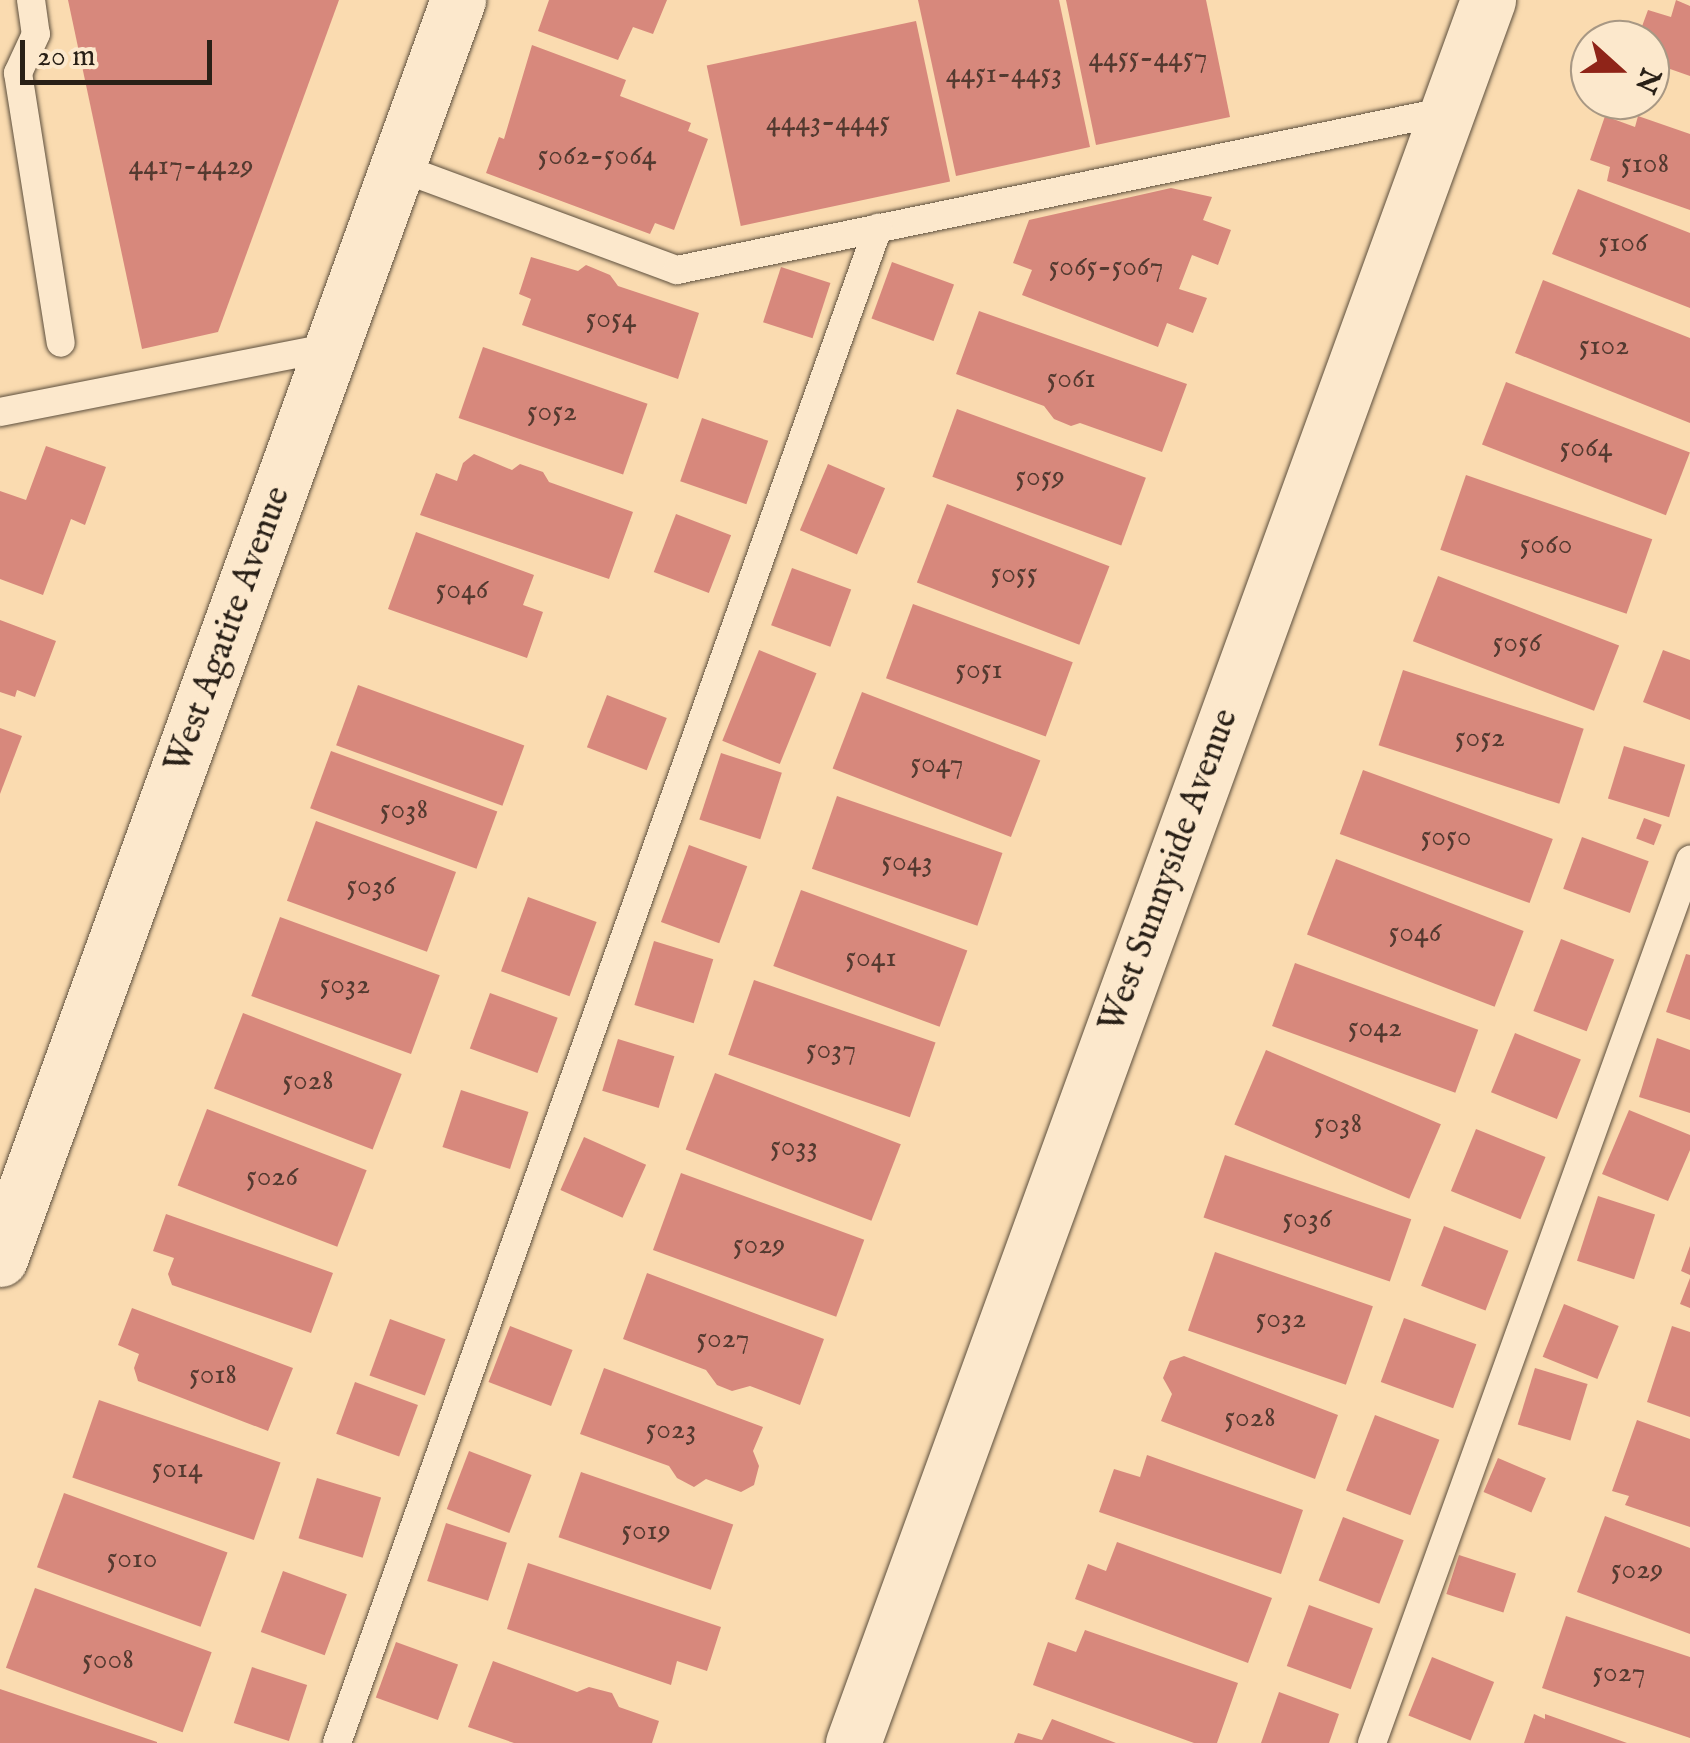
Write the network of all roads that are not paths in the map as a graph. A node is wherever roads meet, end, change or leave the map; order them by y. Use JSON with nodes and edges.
{"nodes":[{"id":1,"x":31,"y":0,"type":"edge"},
{"id":2,"x":458,"y":0,"type":"edge"},
{"id":3,"x":1488,"y":0,"type":"edge"},
{"id":4,"x":1448,"y":110,"type":"junction"},
{"id":5,"x":398,"y":167,"type":"junction"},
{"id":6,"x":878,"y":228,"type":"junction"},
{"id":7,"x":62,"y":343,"type":"dead end"},
{"id":8,"x":332,"y":347,"type":"junction"},
{"id":9,"x":0,"y":412,"type":"edge"},
{"id":10,"x":1690,"y":860,"type":"edge"},
{"id":11,"x":0,"y":1259,"type":"edge"},
{"id":12,"x":336,"y":1743,"type":"edge"},
{"id":13,"x":852,"y":1743,"type":"edge"},
{"id":14,"x":1372,"y":1743,"type":"edge"}],
"edges":[{"from":1,"to":7,"type":"lane"},
{"from":2,"to":5,"type":"street","name":"West Agatite Avenue"},
{"from":3,"to":4,"type":"street","name":"West Sunnyside Avenue"},
{"from":4,"to":6,"type":"lane"},
{"from":4,"to":13,"type":"street","name":"West Sunnyside Avenue"},
{"from":5,"to":6,"type":"lane"},
{"from":5,"to":8,"type":"street","name":"West Agatite Avenue"},
{"from":6,"to":12,"type":"lane"},
{"from":8,"to":9,"type":"lane"},
{"from":8,"to":11,"type":"street","name":"West Agatite Avenue"},
{"from":10,"to":14,"type":"lane"}]}
